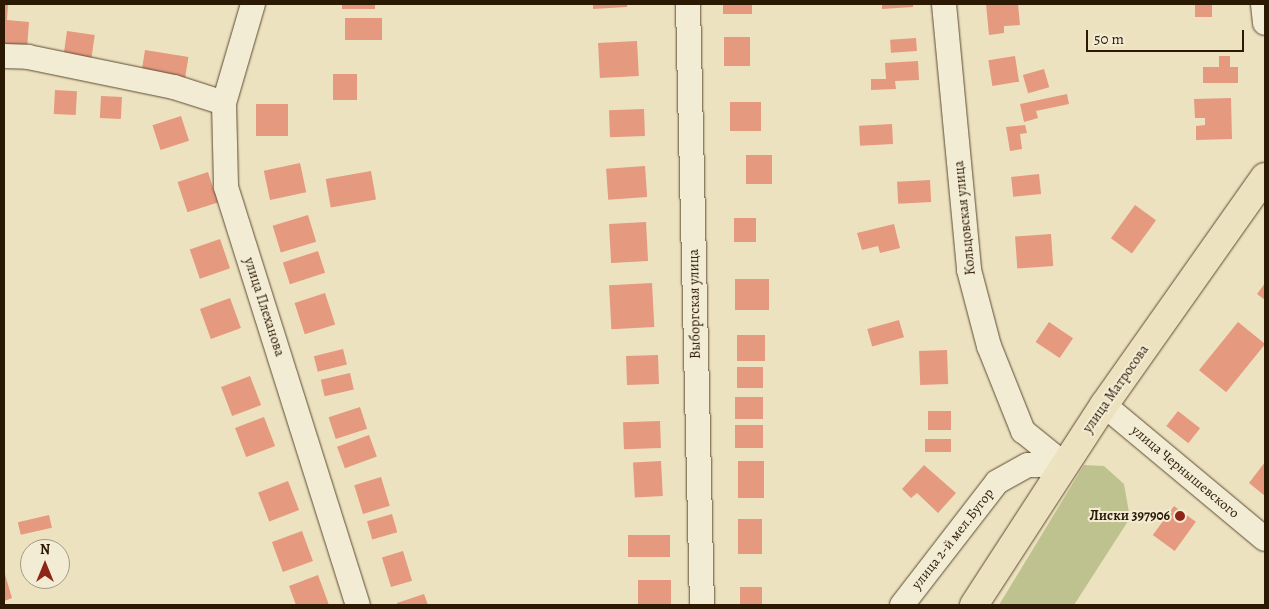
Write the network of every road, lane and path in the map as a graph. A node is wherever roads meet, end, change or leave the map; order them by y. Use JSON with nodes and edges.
{"nodes":[{"id":1,"x":253,"y":4,"type":"edge"},
{"id":2,"x":688,"y":4,"type":"edge"},
{"id":3,"x":944,"y":4,"type":"edge"},
{"id":4,"x":1263,"y":4,"type":"edge"},
{"id":5,"x":1265,"y":23,"type":"edge"},
{"id":6,"x":4,"y":56,"type":"edge"},
{"id":7,"x":224,"y":103,"type":"junction"},
{"id":8,"x":1265,"y":178,"type":"edge"},
{"id":9,"x":1104,"y":405,"type":"junction"},
{"id":10,"x":1065,"y":464,"type":"junction"},
{"id":11,"x":1265,"y":539,"type":"edge"},
{"id":12,"x":358,"y":605,"type":"edge"},
{"id":13,"x":702,"y":605,"type":"edge"},
{"id":14,"x":902,"y":605,"type":"edge"},
{"id":15,"x":974,"y":605,"type":"edge"}],
"edges":[{"from":1,"to":7,"type":"street","name":"улица Плеханова"},
{"from":2,"to":13,"type":"street","name":"Выборгская улица"},
{"from":3,"to":10,"type":"street","name":"Кольцовская улица"},
{"from":4,"to":5,"type":"street"},
{"from":6,"to":7,"type":"street"},
{"from":7,"to":12,"type":"street","name":"улица Плеханова"},
{"from":8,"to":9,"type":"main road","name":"улица Матросова"},
{"from":9,"to":10,"type":"main road","name":"улица Матросова"},
{"from":9,"to":11,"type":"street","name":"улица Чернышевского"},
{"from":10,"to":14,"type":"street","name":"улица 2-й мел.Бугор"},
{"from":10,"to":15,"type":"main road","name":"улица Матросова"}]}
